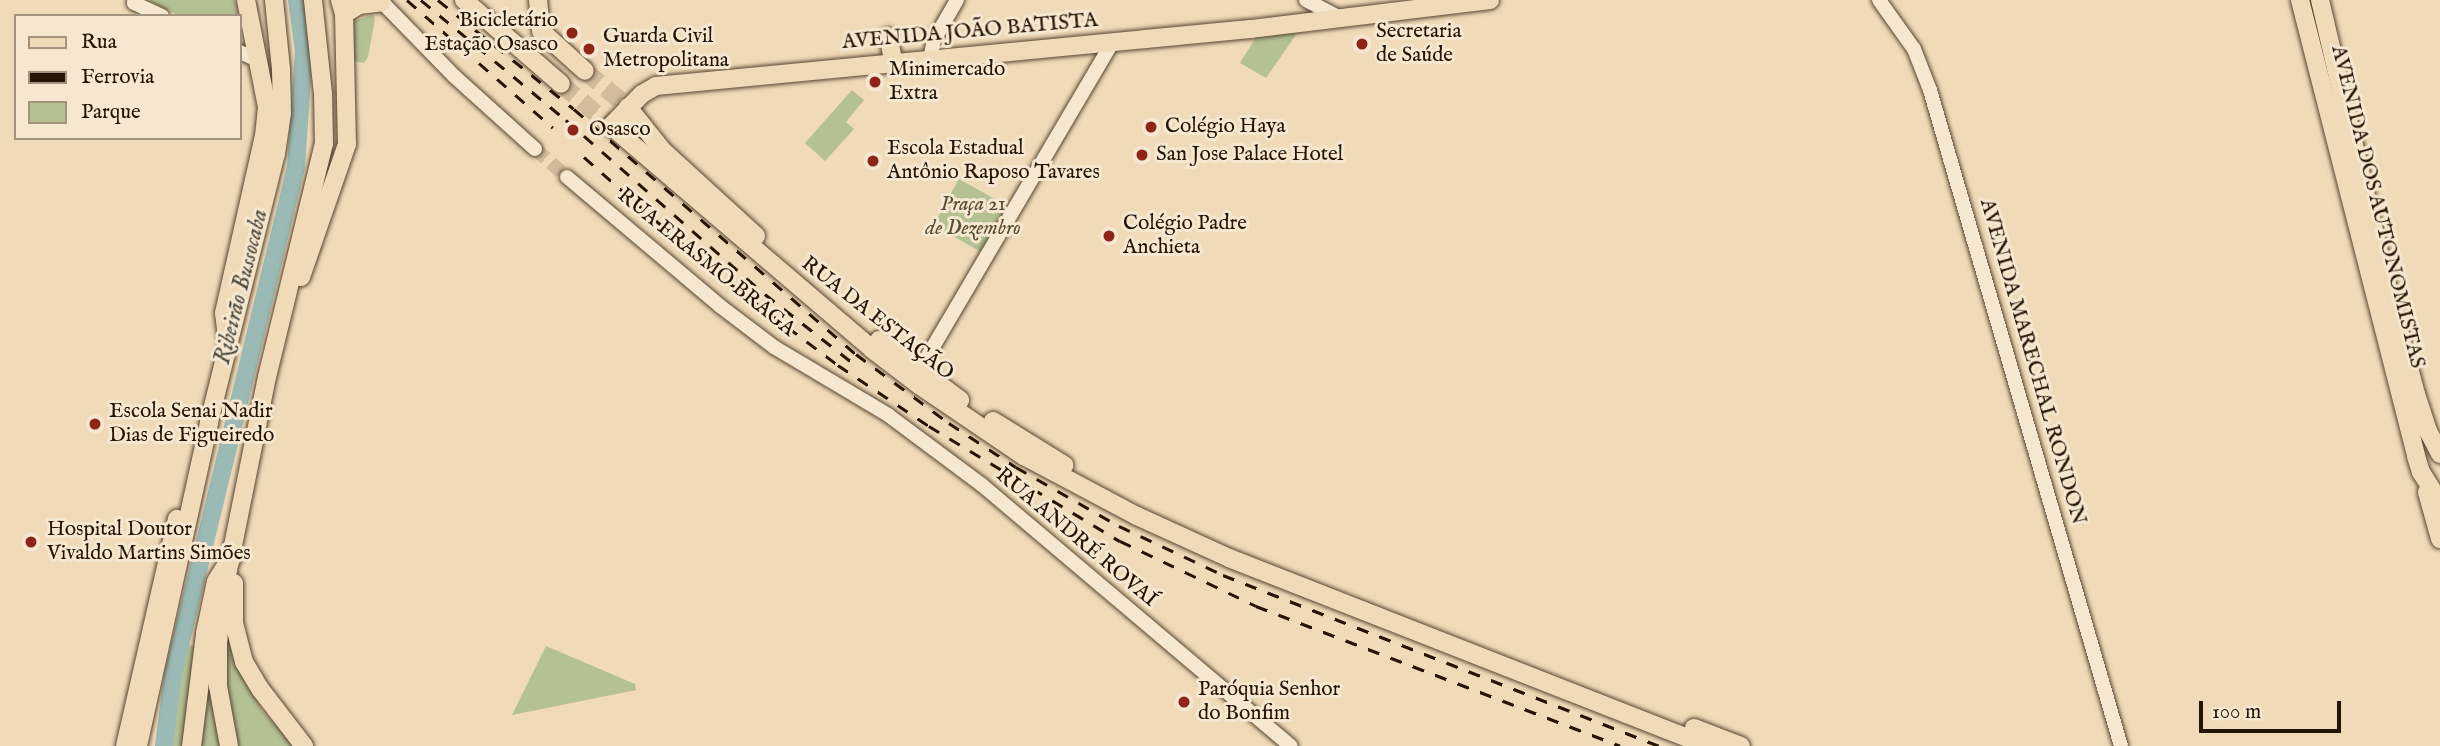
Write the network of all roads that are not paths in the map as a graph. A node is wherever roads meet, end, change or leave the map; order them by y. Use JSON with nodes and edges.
{"nodes":[{"id":1,"x":274,"y":0,"type":"edge"},
{"id":2,"x":313,"y":0,"type":"edge"},
{"id":3,"x":464,"y":0,"type":"edge"},
{"id":4,"x":538,"y":0,"type":"edge"},
{"id":5,"x":957,"y":0,"type":"edge"},
{"id":6,"x":1306,"y":0,"type":"edge"},
{"id":7,"x":1490,"y":0,"type":"edge"},
{"id":8,"x":1880,"y":0,"type":"edge"},
{"id":9,"x":2300,"y":0,"type":"edge"},
{"id":10,"x":2320,"y":0,"type":"edge"},
{"id":11,"x":381,"y":1,"type":"edge"},
{"id":12,"x":134,"y":2,"type":"edge"},
{"id":13,"x":342,"y":7,"type":"edge"},
{"id":14,"x":244,"y":12,"type":"edge"},
{"id":15,"x":158,"y":14,"type":"edge"},
{"id":16,"x":1340,"y":19,"type":"junction"},
{"id":17,"x":888,"y":37,"type":"dead end"},
{"id":18,"x":1113,"y":42,"type":"junction"},
{"id":19,"x":242,"y":53,"type":"edge"},
{"id":20,"x":902,"y":56,"type":"junction"},
{"id":21,"x":930,"y":59,"type":"junction"},
{"id":22,"x":259,"y":61,"type":"junction"},
{"id":23,"x":585,"y":71,"type":"tunnel mouth"},
{"id":24,"x":561,"y":84,"type":"tunnel mouth"},
{"id":25,"x":628,"y":107,"type":"junction"},
{"id":26,"x":611,"y":127,"type":"joint"},
{"id":27,"x":535,"y":149,"type":"tunnel mouth"},
{"id":28,"x":566,"y":177,"type":"tunnel mouth"},
{"id":29,"x":288,"y":289,"type":"junction"},
{"id":30,"x":229,"y":343,"type":"junction"},
{"id":31,"x":824,"y":376,"type":"joint"},
{"id":32,"x":919,"y":377,"type":"junction"},
{"id":33,"x":2440,"y":454,"type":"edge"},
{"id":34,"x":2421,"y":472,"type":"junction"},
{"id":35,"x":194,"y":489,"type":"junction"},
{"id":36,"x":2440,"y":503,"type":"edge"},
{"id":37,"x":1139,"y":511,"type":"junction"},
{"id":38,"x":2440,"y":539,"type":"edge"},
{"id":39,"x":232,"y":555,"type":"junction"},
{"id":40,"x":289,"y":726,"type":"junction"},
{"id":41,"x":227,"y":738,"type":"edge"},
{"id":42,"x":125,"y":746,"type":"edge"},
{"id":43,"x":138,"y":746,"type":"edge"},
{"id":44,"x":191,"y":746,"type":"edge"},
{"id":45,"x":295,"y":746,"type":"edge"},
{"id":46,"x":304,"y":746,"type":"edge"},
{"id":47,"x":1291,"y":746,"type":"edge"},
{"id":48,"x":1708,"y":746,"type":"edge"},
{"id":49,"x":1741,"y":746,"type":"edge"},
{"id":50,"x":2121,"y":746,"type":"edge"}],
"edges":[{"from":1,"to":30,"type":"main road"},
{"from":2,"to":29,"type":"main road"},
{"from":3,"to":24,"type":"main road"},
{"from":4,"to":23,"type":"main road"},
{"from":5,"to":21,"type":"street"},
{"from":6,"to":16,"type":"street"},
{"from":7,"to":16,"type":"main road","name":"AVENIDA JOÃO BATISTA"},
{"from":8,"to":50,"type":"street","name":"AVENIDA MARECHAL RONDON"},
{"from":9,"to":34,"type":"main road","name":"AVENIDA DOS AUTONOMISTAS"},
{"from":10,"to":33,"type":"main road","name":"AVENIDA DOS AUTONOMISTAS"},
{"from":11,"to":13,"type":"main road"},
{"from":11,"to":27,"type":"street"},
{"from":12,"to":15,"type":"street"},
{"from":13,"to":29,"type":"main road"},
{"from":14,"to":22,"type":"main road"},
{"from":16,"to":18,"type":"main road","name":"AVENIDA JOÃO BATISTA"},
{"from":17,"to":20,"type":"main road"},
{"from":18,"to":21,"type":"main road","name":"AVENIDA JOÃO BATISTA"},
{"from":18,"to":32,"type":"street"},
{"from":19,"to":22,"type":"street"},
{"from":20,"to":21,"type":"main road","name":"AVENIDA JOÃO BATISTA"},
{"from":20,"to":25,"type":"main road","name":"AVENIDA JOÃO BATISTA"},
{"from":22,"to":30,"type":"main road"},
{"from":25,"to":26,"type":"main road","name":"AVENIDA JOÃO BATISTA"},
{"from":25,"to":32,"type":"main road","name":"RUA DA ESTAÇÃO"},
{"from":26,"to":32,"type":"main road","name":"RUA DA ESTAÇÃO"},
{"from":28,"to":31,"type":"street","name":"RUA ERASMO BRAGA"},
{"from":29,"to":39,"type":"main road"},
{"from":30,"to":35,"type":"main road"},
{"from":31,"to":47,"type":"street","name":"RUA ANDRÉ ROVAÍ"},
{"from":32,"to":37,"type":"main road","name":"RUA DA ESTAÇÃO"},
{"from":34,"to":36,"type":"main road","name":"AVENIDA DOS AUTONOMISTAS"},
{"from":34,"to":38,"type":"main road"},
{"from":35,"to":42,"type":"main road"},
{"from":35,"to":43,"type":"main road"},
{"from":37,"to":48,"type":"main road"},
{"from":37,"to":49,"type":"main road"},
{"from":39,"to":40,"type":"main road"},
{"from":39,"to":41,"type":"main road"},
{"from":39,"to":44,"type":"highway"},
{"from":40,"to":45,"type":"main road"},
{"from":40,"to":46,"type":"main road"}]}
